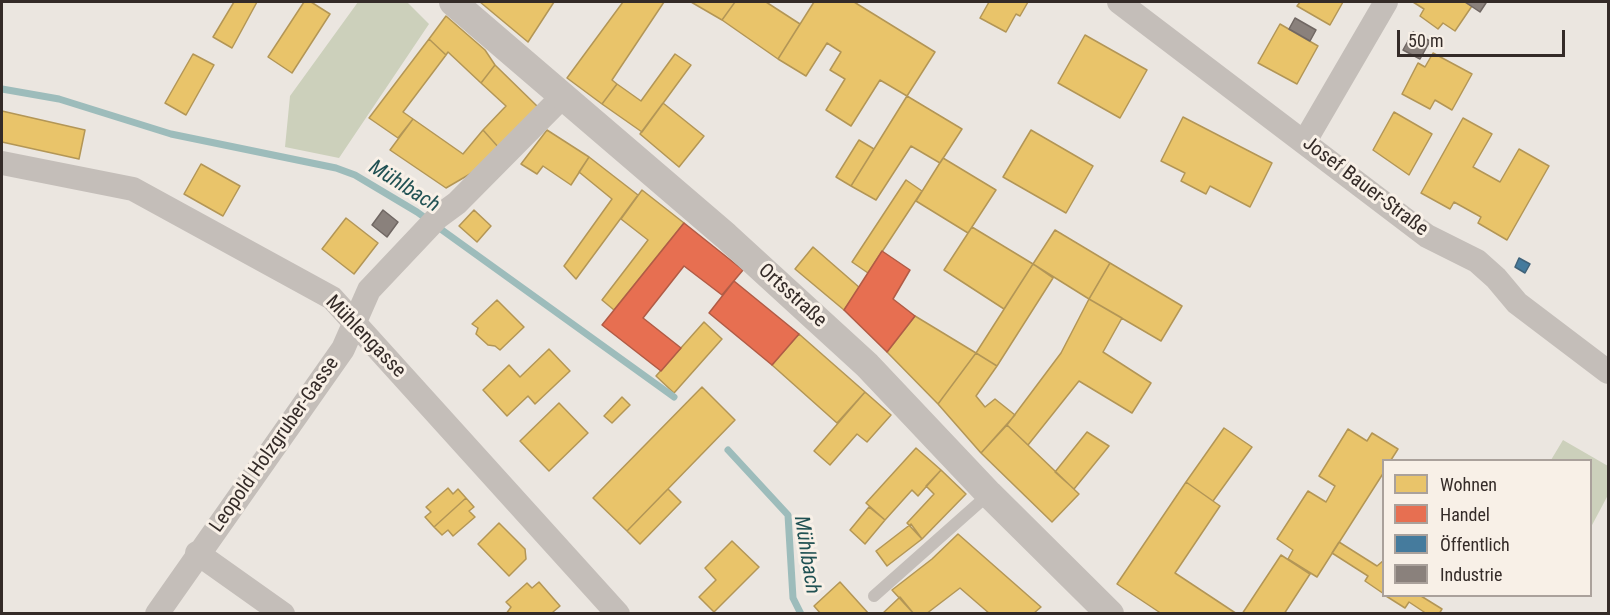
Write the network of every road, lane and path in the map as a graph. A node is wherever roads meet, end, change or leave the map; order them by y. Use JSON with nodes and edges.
{"nodes":[{"id":1,"x":453,"y":2,"type":"edge"},
{"id":2,"x":1119,"y":2,"type":"edge"},
{"id":3,"x":1386,"y":2,"type":"edge"},
{"id":4,"x":564,"y":95,"type":"junction"},
{"id":5,"x":1305,"y":141,"type":"junction"},
{"id":6,"x":2,"y":163,"type":"edge"},
{"id":7,"x":356,"y":323,"type":"junction"},
{"id":8,"x":1608,"y":372,"type":"edge"},
{"id":9,"x":989,"y":494,"type":"junction"},
{"id":10,"x":197,"y":554,"type":"junction"},
{"id":11,"x":874,"y":596,"type":"dead end"},
{"id":12,"x":157,"y":614,"type":"edge"},
{"id":13,"x":283,"y":614,"type":"edge"},
{"id":14,"x":618,"y":614,"type":"edge"},
{"id":15,"x":1110,"y":614,"type":"edge"}],
"edges":[{"from":1,"to":4,"type":"street","name":"Ortsstraße"},
{"from":2,"to":5,"type":"street","name":"Josef Bauer-Straße"},
{"from":3,"to":5,"type":"street"},
{"from":4,"to":7,"type":"street","name":"Leopold Holzgruber-Gasse"},
{"from":4,"to":9,"type":"street","name":"Ortsstraße"},
{"from":5,"to":8,"type":"street","name":"Josef Bauer-Straße"},
{"from":6,"to":7,"type":"street","name":"Mühlengasse"},
{"from":7,"to":10,"type":"street","name":"Leopold Holzgruber-Gasse"},
{"from":7,"to":14,"type":"street","name":"Mühlengasse"},
{"from":9,"to":11,"type":"lane"},
{"from":9,"to":15,"type":"street","name":"Ortsstraße"},
{"from":10,"to":12,"type":"street","name":"Leopold Holzgruber-Gasse"},
{"from":10,"to":13,"type":"street"}]}
